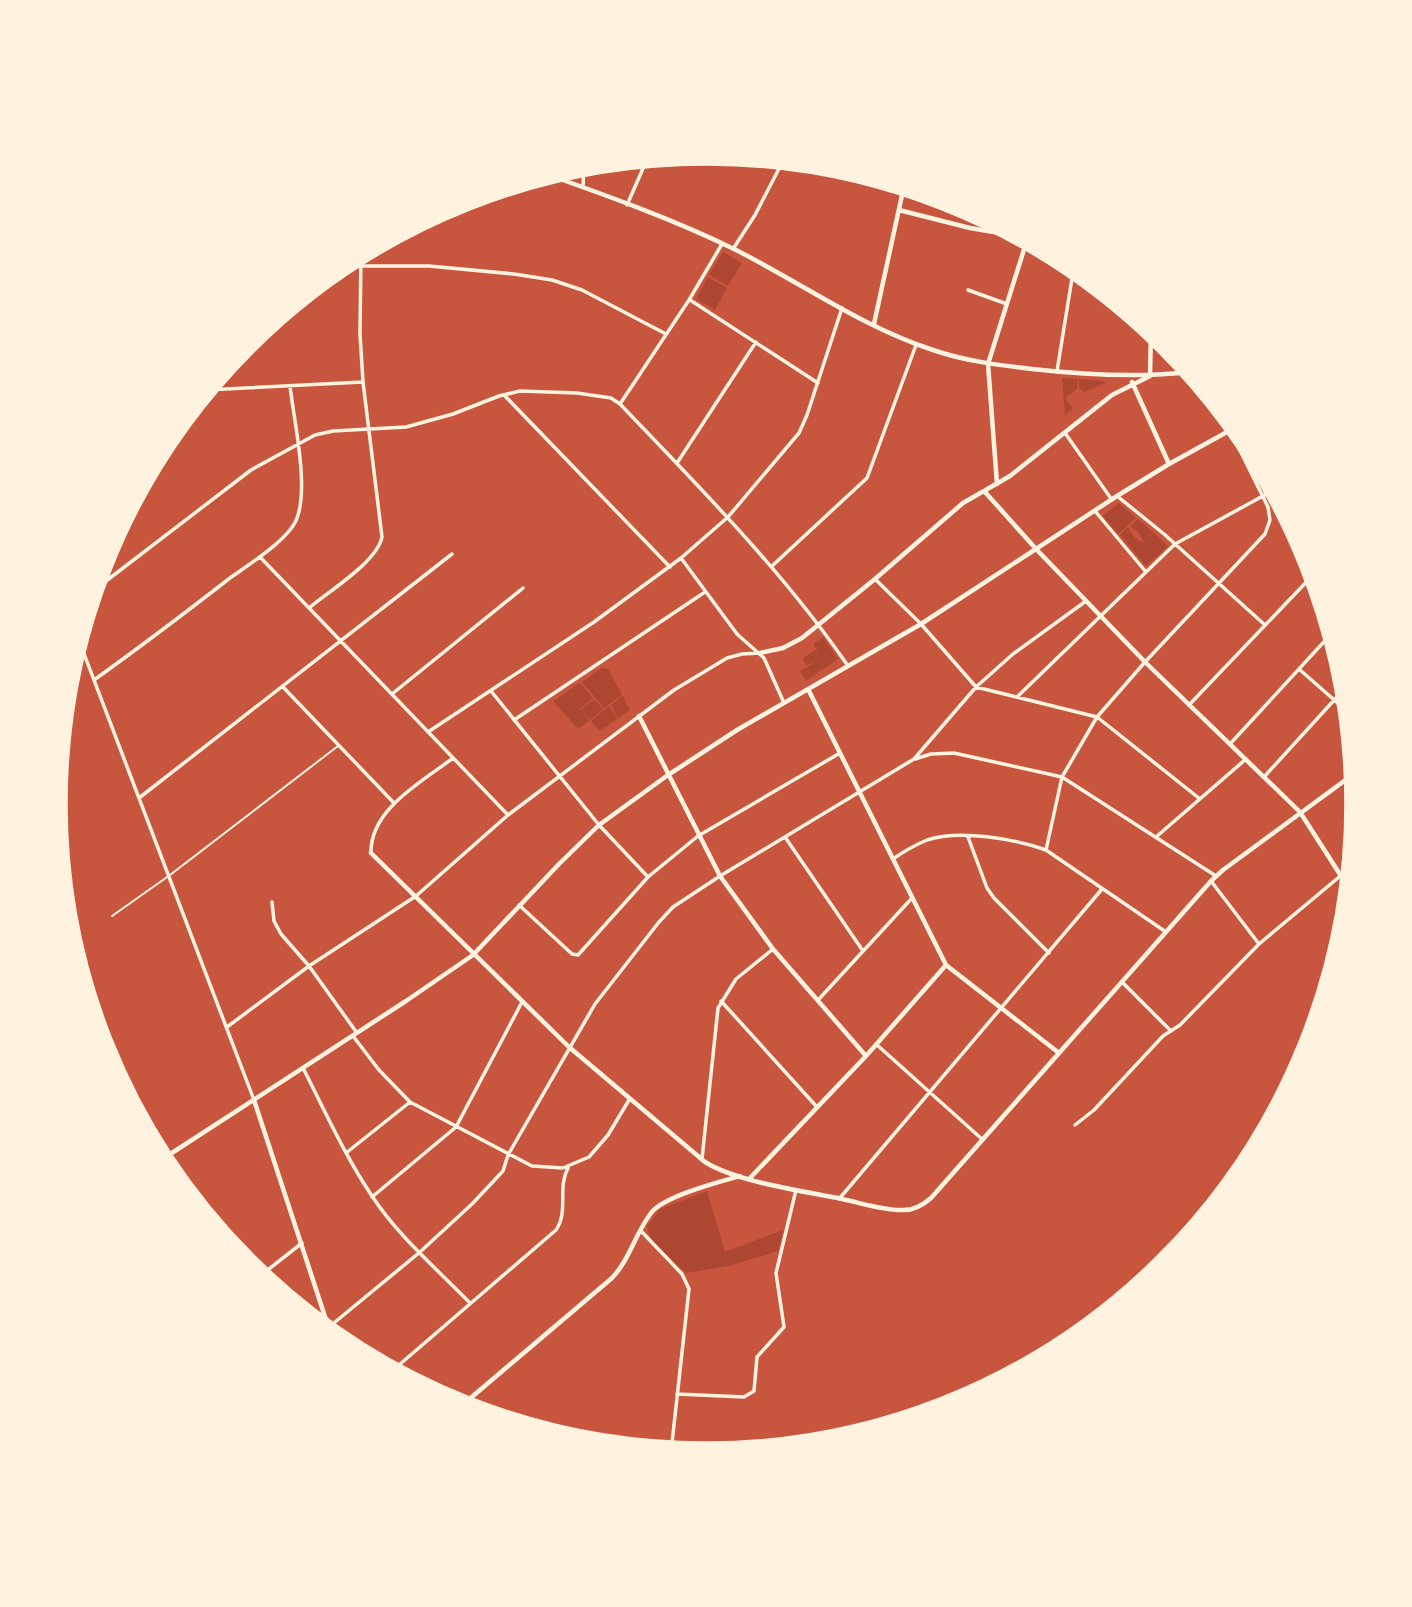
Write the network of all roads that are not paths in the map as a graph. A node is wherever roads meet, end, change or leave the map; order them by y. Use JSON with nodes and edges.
{"nodes":[{"id":1,"x":644,"y":167,"type":"edge"},
{"id":2,"x":779,"y":168,"type":"edge"},
{"id":3,"x":583,"y":176,"type":"edge"},
{"id":4,"x":564,"y":180,"type":"edge"},
{"id":5,"x":583,"y":187,"type":"junction"},
{"id":6,"x":902,"y":195,"type":"edge"},
{"id":7,"x":627,"y":205,"type":"junction"},
{"id":8,"x":899,"y":209,"type":"junction"},
{"id":9,"x":993,"y":232,"type":"edge"},
{"id":10,"x":722,"y":244,"type":"junction"},
{"id":11,"x":733,"y":249,"type":"junction"},
{"id":12,"x":1024,"y":249,"type":"edge"},
{"id":13,"x":362,"y":265,"type":"edge"},
{"id":14,"x":360,"y":266,"type":"edge"},
{"id":15,"x":1072,"y":280,"type":"edge"},
{"id":16,"x":968,"y":290,"type":"dead end"},
{"id":17,"x":689,"y":300,"type":"junction"},
{"id":18,"x":1007,"y":304,"type":"junction"},
{"id":19,"x":842,"y":308,"type":"junction"},
{"id":20,"x":874,"y":324,"type":"junction"},
{"id":21,"x":666,"y":334,"type":"junction"},
{"id":22,"x":756,"y":342,"type":"junction"},
{"id":23,"x":1150,"y":344,"type":"edge"},
{"id":24,"x":916,"y":345,"type":"junction"},
{"id":25,"x":988,"y":364,"type":"junction"},
{"id":26,"x":1057,"y":372,"type":"junction"},
{"id":27,"x":1179,"y":373,"type":"edge"},
{"id":28,"x":1130,"y":376,"type":"junction"},
{"id":29,"x":1150,"y":376,"type":"junction"},
{"id":30,"x":363,"y":382,"type":"junction"},
{"id":31,"x":818,"y":383,"type":"junction"},
{"id":32,"x":1133,"y":384,"type":"junction"},
{"id":33,"x":289,"y":386,"type":"junction"},
{"id":34,"x":219,"y":389,"type":"edge"},
{"id":35,"x":504,"y":395,"type":"junction"},
{"id":36,"x":620,"y":404,"type":"junction"},
{"id":37,"x":368,"y":430,"type":"junction"},
{"id":38,"x":1226,"y":432,"type":"edge"},
{"id":39,"x":1065,"y":433,"type":"junction"},
{"id":40,"x":297,"y":444,"type":"junction"},
{"id":41,"x":1244,"y":457,"type":"edge"},
{"id":42,"x":677,"y":463,"type":"junction"},
{"id":43,"x":1169,"y":464,"type":"junction"},
{"id":44,"x":997,"y":484,"type":"junction"},
{"id":45,"x":985,"y":492,"type":"junction"},
{"id":46,"x":1266,"y":495,"type":"edge"},
{"id":47,"x":1263,"y":496,"type":"junction"},
{"id":48,"x":1115,"y":498,"type":"junction"},
{"id":49,"x":1095,"y":511,"type":"junction"},
{"id":50,"x":728,"y":517,"type":"junction"},
{"id":51,"x":1175,"y":544,"type":"junction"},
{"id":52,"x":1037,"y":551,"type":"junction"},
{"id":53,"x":452,"y":554,"type":"dead end"},
{"id":54,"x":259,"y":556,"type":"junction"},
{"id":55,"x":681,"y":558,"type":"junction"},
{"id":56,"x":670,"y":566,"type":"junction"},
{"id":57,"x":772,"y":566,"type":"junction"},
{"id":58,"x":1146,"y":572,"type":"junction"},
{"id":59,"x":875,"y":579,"type":"junction"},
{"id":60,"x":107,"y":580,"type":"edge"},
{"id":61,"x":1306,"y":582,"type":"edge"},
{"id":62,"x":1219,"y":583,"type":"junction"},
{"id":63,"x":523,"y":588,"type":"dead end"},
{"id":64,"x":705,"y":592,"type":"junction"},
{"id":65,"x":1086,"y":601,"type":"junction"},
{"id":66,"x":309,"y":608,"type":"junction"},
{"id":67,"x":1100,"y":615,"type":"junction"},
{"id":68,"x":921,"y":624,"type":"junction"},
{"id":69,"x":820,"y":625,"type":"junction"},
{"id":70,"x":1265,"y":625,"type":"junction"},
{"id":71,"x":1325,"y":641,"type":"edge"},
{"id":72,"x":342,"y":642,"type":"junction"},
{"id":73,"x":760,"y":653,"type":"junction"},
{"id":74,"x":84,"y":655,"type":"edge"},
{"id":75,"x":1145,"y":662,"type":"junction"},
{"id":76,"x":848,"y":666,"type":"junction"},
{"id":77,"x":1298,"y":669,"type":"junction"},
{"id":78,"x":94,"y":680,"type":"junction"},
{"id":79,"x":283,"y":687,"type":"junction"},
{"id":80,"x":976,"y":687,"type":"junction"},
{"id":81,"x":808,"y":689,"type":"junction"},
{"id":82,"x":491,"y":691,"type":"junction"},
{"id":83,"x":392,"y":694,"type":"junction"},
{"id":84,"x":1017,"y":697,"type":"junction"},
{"id":85,"x":1336,"y":698,"type":"edge"},
{"id":86,"x":1334,"y":700,"type":"junction"},
{"id":87,"x":783,"y":703,"type":"junction"},
{"id":88,"x":1337,"y":703,"type":"edge"},
{"id":89,"x":1189,"y":705,"type":"junction"},
{"id":90,"x":639,"y":716,"type":"junction"},
{"id":91,"x":1097,"y":717,"type":"junction"},
{"id":92,"x":514,"y":720,"type":"junction"},
{"id":93,"x":428,"y":732,"type":"junction"},
{"id":94,"x":1230,"y":744,"type":"junction"},
{"id":95,"x":338,"y":746,"type":"junction"},
{"id":96,"x":840,"y":753,"type":"junction"},
{"id":97,"x":453,"y":758,"type":"junction"},
{"id":98,"x":914,"y":759,"type":"junction"},
{"id":99,"x":1246,"y":759,"type":"junction"},
{"id":100,"x":560,"y":775,"type":"junction"},
{"id":101,"x":668,"y":775,"type":"junction"},
{"id":102,"x":1062,"y":777,"type":"junction"},
{"id":103,"x":1264,"y":777,"type":"junction"},
{"id":104,"x":1345,"y":780,"type":"edge"},
{"id":105,"x":859,"y":791,"type":"junction"},
{"id":106,"x":139,"y":798,"type":"junction"},
{"id":107,"x":1200,"y":799,"type":"junction"},
{"id":108,"x":394,"y":803,"type":"junction"},
{"id":109,"x":1300,"y":812,"type":"junction"},
{"id":110,"x":508,"y":815,"type":"junction"},
{"id":111,"x":600,"y":825,"type":"junction"},
{"id":112,"x":698,"y":836,"type":"junction"},
{"id":113,"x":785,"y":836,"type":"junction"},
{"id":114,"x":968,"y":837,"type":"junction"},
{"id":115,"x":1156,"y":837,"type":"junction"},
{"id":116,"x":1046,"y":850,"type":"junction"},
{"id":117,"x":371,"y":853,"type":"joint"},
{"id":118,"x":893,"y":859,"type":"junction"},
{"id":119,"x":170,"y":875,"type":"junction"},
{"id":120,"x":720,"y":876,"type":"junction"},
{"id":121,"x":1216,"y":876,"type":"junction"},
{"id":122,"x":1340,"y":876,"type":"joint"},
{"id":123,"x":648,"y":877,"type":"junction"},
{"id":124,"x":1211,"y":881,"type":"junction"},
{"id":125,"x":1102,"y":889,"type":"junction"},
{"id":126,"x":416,"y":896,"type":"junction"},
{"id":127,"x":912,"y":898,"type":"junction"},
{"id":128,"x":272,"y":902,"type":"dead end"},
{"id":129,"x":519,"y":905,"type":"junction"},
{"id":130,"x":112,"y":916,"type":"dead end"},
{"id":131,"x":1166,"y":932,"type":"junction"},
{"id":132,"x":1259,"y":944,"type":"junction"},
{"id":133,"x":773,"y":949,"type":"junction"},
{"id":134,"x":863,"y":951,"type":"junction"},
{"id":135,"x":1049,"y":953,"type":"junction"},
{"id":136,"x":473,"y":955,"type":"junction"},
{"id":137,"x":946,"y":965,"type":"junction"},
{"id":138,"x":309,"y":966,"type":"junction"},
{"id":139,"x":1122,"y":982,"type":"junction"},
{"id":140,"x":819,"y":999,"type":"junction"},
{"id":141,"x":721,"y":1001,"type":"junction"},
{"id":142,"x":522,"y":1002,"type":"junction"},
{"id":143,"x":1002,"y":1009,"type":"junction"},
{"id":144,"x":227,"y":1027,"type":"junction"},
{"id":145,"x":1171,"y":1031,"type":"junction"},
{"id":146,"x":355,"y":1035,"type":"junction"},
{"id":147,"x":876,"y":1044,"type":"junction"},
{"id":148,"x":569,"y":1047,"type":"junction"},
{"id":149,"x":1059,"y":1053,"type":"junction"},
{"id":150,"x":866,"y":1056,"type":"junction"},
{"id":151,"x":303,"y":1068,"type":"junction"},
{"id":152,"x":929,"y":1094,"type":"junction"},
{"id":153,"x":254,"y":1100,"type":"junction"},
{"id":154,"x":629,"y":1100,"type":"junction"},
{"id":155,"x":410,"y":1102,"type":"junction"},
{"id":156,"x":817,"y":1107,"type":"junction"},
{"id":157,"x":1075,"y":1125,"type":"dead end"},
{"id":158,"x":456,"y":1127,"type":"junction"},
{"id":159,"x":983,"y":1140,"type":"junction"},
{"id":160,"x":346,"y":1153,"type":"junction"},
{"id":161,"x":171,"y":1154,"type":"edge"},
{"id":162,"x":508,"y":1155,"type":"junction"},
{"id":163,"x":702,"y":1159,"type":"junction"},
{"id":164,"x":569,"y":1167,"type":"junction"},
{"id":165,"x":741,"y":1176,"type":"junction"},
{"id":166,"x":750,"y":1178,"type":"junction"},
{"id":167,"x":796,"y":1190,"type":"junction"},
{"id":168,"x":372,"y":1197,"type":"junction"},
{"id":169,"x":839,"y":1199,"type":"junction"},
{"id":170,"x":641,"y":1231,"type":"junction"},
{"id":171,"x":302,"y":1243,"type":"junction"},
{"id":172,"x":420,"y":1252,"type":"junction"},
{"id":173,"x":268,"y":1269,"type":"edge"},
{"id":174,"x":470,"y":1303,"type":"junction"},
{"id":175,"x":325,"y":1316,"type":"edge"},
{"id":176,"x":333,"y":1323,"type":"edge"},
{"id":177,"x":400,"y":1364,"type":"edge"},
{"id":178,"x":677,"y":1394,"type":"junction"},
{"id":179,"x":471,"y":1398,"type":"edge"},
{"id":180,"x":672,"y":1442,"type":"edge"}],
"edges":[{"from":1,"to":7,"type":"street"},
{"from":2,"to":11,"type":"street"},
{"from":3,"to":5,"type":"street"},
{"from":4,"to":5,"type":"street"},
{"from":5,"to":7,"type":"street"},
{"from":6,"to":8,"type":"street"},
{"from":7,"to":10,"type":"street"},
{"from":8,"to":9,"type":"street"},
{"from":8,"to":20,"type":"street"},
{"from":10,"to":11,"type":"street"},
{"from":10,"to":17,"type":"street"},
{"from":11,"to":19,"type":"street"},
{"from":12,"to":18,"type":"street"},
{"from":13,"to":21,"type":"street"},
{"from":14,"to":30,"type":"street"},
{"from":15,"to":26,"type":"street"},
{"from":16,"to":18,"type":"street"},
{"from":17,"to":21,"type":"street"},
{"from":17,"to":22,"type":"street"},
{"from":18,"to":25,"type":"street"},
{"from":19,"to":20,"type":"street"},
{"from":19,"to":31,"type":"street"},
{"from":20,"to":24,"type":"street"},
{"from":21,"to":36,"type":"street"},
{"from":22,"to":31,"type":"street"},
{"from":22,"to":42,"type":"street"},
{"from":23,"to":29,"type":"street"},
{"from":24,"to":25,"type":"street"},
{"from":24,"to":57,"type":"street"},
{"from":25,"to":26,"type":"street"},
{"from":25,"to":44,"type":"street"},
{"from":26,"to":28,"type":"street"},
{"from":27,"to":29,"type":"street"},
{"from":28,"to":29,"type":"street"},
{"from":28,"to":32,"type":"street"},
{"from":29,"to":32,"type":"street"},
{"from":30,"to":33,"type":"street"},
{"from":30,"to":37,"type":"street"},
{"from":31,"to":50,"type":"street"},
{"from":32,"to":39,"type":"street"},
{"from":32,"to":43,"type":"street"},
{"from":33,"to":34,"type":"street"},
{"from":33,"to":40,"type":"street"},
{"from":35,"to":36,"type":"street"},
{"from":35,"to":37,"type":"street"},
{"from":35,"to":56,"type":"street"},
{"from":36,"to":42,"type":"street"},
{"from":37,"to":40,"type":"street"},
{"from":37,"to":66,"type":"street"},
{"from":38,"to":43,"type":"street"},
{"from":39,"to":44,"type":"street"},
{"from":39,"to":48,"type":"street"},
{"from":40,"to":54,"type":"street"},
{"from":40,"to":60,"type":"street"},
{"from":41,"to":47,"type":"street"},
{"from":42,"to":50,"type":"street"},
{"from":43,"to":48,"type":"street"},
{"from":44,"to":45,"type":"street"},
{"from":45,"to":52,"type":"street"},
{"from":45,"to":59,"type":"street"},
{"from":46,"to":47,"type":"street"},
{"from":47,"to":51,"type":"street"},
{"from":47,"to":62,"type":"street"},
{"from":48,"to":49,"type":"street"},
{"from":48,"to":51,"type":"street"},
{"from":49,"to":52,"type":"street"},
{"from":49,"to":58,"type":"street"},
{"from":50,"to":55,"type":"street"},
{"from":50,"to":57,"type":"street"},
{"from":51,"to":58,"type":"street"},
{"from":51,"to":62,"type":"street"},
{"from":52,"to":65,"type":"street"},
{"from":52,"to":68,"type":"street"},
{"from":53,"to":72,"type":"street"},
{"from":54,"to":66,"type":"street"},
{"from":54,"to":78,"type":"street"},
{"from":55,"to":56,"type":"street"},
{"from":55,"to":64,"type":"street"},
{"from":56,"to":82,"type":"street"},
{"from":57,"to":69,"type":"street"},
{"from":58,"to":67,"type":"street"},
{"from":59,"to":68,"type":"street"},
{"from":59,"to":69,"type":"street"},
{"from":61,"to":70,"type":"street"},
{"from":62,"to":70,"type":"street"},
{"from":62,"to":75,"type":"street"},
{"from":63,"to":83,"type":"street"},
{"from":64,"to":73,"type":"street"},
{"from":64,"to":92,"type":"street"},
{"from":65,"to":67,"type":"street"},
{"from":65,"to":80,"type":"street"},
{"from":66,"to":72,"type":"street"},
{"from":67,"to":75,"type":"street"},
{"from":67,"to":84,"type":"street"},
{"from":68,"to":76,"type":"street"},
{"from":68,"to":80,"type":"street"},
{"from":69,"to":73,"type":"street"},
{"from":69,"to":76,"type":"street"},
{"from":70,"to":89,"type":"street"},
{"from":71,"to":77,"type":"street"},
{"from":72,"to":79,"type":"street"},
{"from":72,"to":83,"type":"street"},
{"from":73,"to":87,"type":"street"},
{"from":73,"to":90,"type":"street"},
{"from":74,"to":78,"type":"street"},
{"from":75,"to":89,"type":"street"},
{"from":75,"to":91,"type":"street"},
{"from":76,"to":81,"type":"street"},
{"from":77,"to":86,"type":"street"},
{"from":77,"to":94,"type":"street"},
{"from":78,"to":106,"type":"street"},
{"from":79,"to":95,"type":"street"},
{"from":79,"to":106,"type":"street"},
{"from":80,"to":84,"type":"street"},
{"from":80,"to":98,"type":"street"},
{"from":81,"to":87,"type":"street"},
{"from":81,"to":96,"type":"street"},
{"from":82,"to":92,"type":"street"},
{"from":82,"to":93,"type":"street"},
{"from":83,"to":93,"type":"street"},
{"from":84,"to":91,"type":"street"},
{"from":85,"to":86,"type":"street"},
{"from":86,"to":88,"type":"street"},
{"from":86,"to":103,"type":"street"},
{"from":87,"to":101,"type":"street"},
{"from":89,"to":94,"type":"street"},
{"from":90,"to":100,"type":"street"},
{"from":90,"to":101,"type":"street"},
{"from":91,"to":102,"type":"street"},
{"from":91,"to":107,"type":"street"},
{"from":92,"to":100,"type":"street"},
{"from":93,"to":97,"type":"street"},
{"from":94,"to":99,"type":"street"},
{"from":95,"to":108,"type":"street"},
{"from":95,"to":119,"type":"lane"},
{"from":96,"to":105,"type":"street"},
{"from":96,"to":112,"type":"street"},
{"from":97,"to":108,"type":"street"},
{"from":97,"to":110,"type":"street"},
{"from":98,"to":102,"type":"street"},
{"from":98,"to":105,"type":"street"},
{"from":99,"to":103,"type":"street"},
{"from":99,"to":107,"type":"street"},
{"from":100,"to":110,"type":"street"},
{"from":100,"to":111,"type":"street"},
{"from":101,"to":111,"type":"street"},
{"from":101,"to":112,"type":"street"},
{"from":102,"to":115,"type":"street"},
{"from":102,"to":116,"type":"street"},
{"from":103,"to":109,"type":"street"},
{"from":104,"to":109,"type":"street"},
{"from":105,"to":113,"type":"street"},
{"from":105,"to":118,"type":"street"},
{"from":106,"to":119,"type":"street"},
{"from":107,"to":115,"type":"street"},
{"from":108,"to":117,"type":"street"},
{"from":109,"to":121,"type":"street"},
{"from":109,"to":122,"type":"street"},
{"from":110,"to":126,"type":"street"},
{"from":111,"to":123,"type":"street"},
{"from":111,"to":129,"type":"street"},
{"from":112,"to":120,"type":"street"},
{"from":112,"to":123,"type":"street"},
{"from":113,"to":120,"type":"street"},
{"from":113,"to":134,"type":"street"},
{"from":114,"to":116,"type":"street"},
{"from":114,"to":118,"type":"street"},
{"from":114,"to":135,"type":"street"},
{"from":115,"to":121,"type":"street"},
{"from":116,"to":125,"type":"street"},
{"from":117,"to":126,"type":"street"},
{"from":118,"to":127,"type":"street"},
{"from":119,"to":130,"type":"lane"},
{"from":119,"to":144,"type":"street"},
{"from":120,"to":133,"type":"street"},
{"from":120,"to":148,"type":"street"},
{"from":121,"to":124,"type":"street"},
{"from":122,"to":132,"type":"street"},
{"from":123,"to":129,"type":"street"},
{"from":124,"to":131,"type":"street"},
{"from":124,"to":132,"type":"street"},
{"from":125,"to":131,"type":"street"},
{"from":125,"to":135,"type":"street"},
{"from":126,"to":136,"type":"street"},
{"from":126,"to":138,"type":"street"},
{"from":127,"to":134,"type":"street"},
{"from":127,"to":137,"type":"street"},
{"from":128,"to":138,"type":"street"},
{"from":129,"to":136,"type":"street"},
{"from":131,"to":139,"type":"street"},
{"from":132,"to":145,"type":"street"},
{"from":133,"to":140,"type":"street"},
{"from":133,"to":141,"type":"street"},
{"from":134,"to":140,"type":"street"},
{"from":135,"to":143,"type":"street"},
{"from":136,"to":142,"type":"street"},
{"from":136,"to":146,"type":"street"},
{"from":137,"to":143,"type":"street"},
{"from":137,"to":147,"type":"street"},
{"from":138,"to":144,"type":"street"},
{"from":138,"to":146,"type":"street"},
{"from":139,"to":145,"type":"street"},
{"from":139,"to":149,"type":"street"},
{"from":140,"to":150,"type":"street"},
{"from":141,"to":156,"type":"street"},
{"from":141,"to":163,"type":"street"},
{"from":142,"to":148,"type":"street"},
{"from":142,"to":158,"type":"street"},
{"from":143,"to":149,"type":"street"},
{"from":143,"to":152,"type":"street"},
{"from":144,"to":153,"type":"street"},
{"from":145,"to":157,"type":"street"},
{"from":146,"to":151,"type":"street"},
{"from":146,"to":155,"type":"street"},
{"from":147,"to":150,"type":"street"},
{"from":147,"to":152,"type":"street"},
{"from":148,"to":154,"type":"street"},
{"from":148,"to":162,"type":"street"},
{"from":149,"to":159,"type":"street"},
{"from":150,"to":156,"type":"street"},
{"from":151,"to":153,"type":"street"},
{"from":151,"to":160,"type":"street"},
{"from":152,"to":159,"type":"street"},
{"from":152,"to":169,"type":"street"},
{"from":153,"to":161,"type":"street"},
{"from":153,"to":171,"type":"street"},
{"from":154,"to":163,"type":"street"},
{"from":154,"to":164,"type":"street"},
{"from":155,"to":158,"type":"street"},
{"from":155,"to":160,"type":"street"},
{"from":156,"to":166,"type":"street"},
{"from":158,"to":162,"type":"street"},
{"from":158,"to":168,"type":"street"},
{"from":159,"to":169,"type":"street"},
{"from":160,"to":168,"type":"street"},
{"from":162,"to":164,"type":"street"},
{"from":162,"to":172,"type":"street"},
{"from":163,"to":165,"type":"street"},
{"from":164,"to":174,"type":"street"},
{"from":165,"to":166,"type":"street"},
{"from":165,"to":170,"type":"street"},
{"from":166,"to":167,"type":"street"},
{"from":167,"to":169,"type":"street"},
{"from":167,"to":178,"type":"street"},
{"from":168,"to":172,"type":"street"},
{"from":170,"to":178,"type":"street"},
{"from":170,"to":179,"type":"street"},
{"from":171,"to":173,"type":"street"},
{"from":171,"to":175,"type":"street"},
{"from":172,"to":174,"type":"street"},
{"from":172,"to":176,"type":"street"},
{"from":174,"to":177,"type":"street"},
{"from":178,"to":180,"type":"street"}]}
